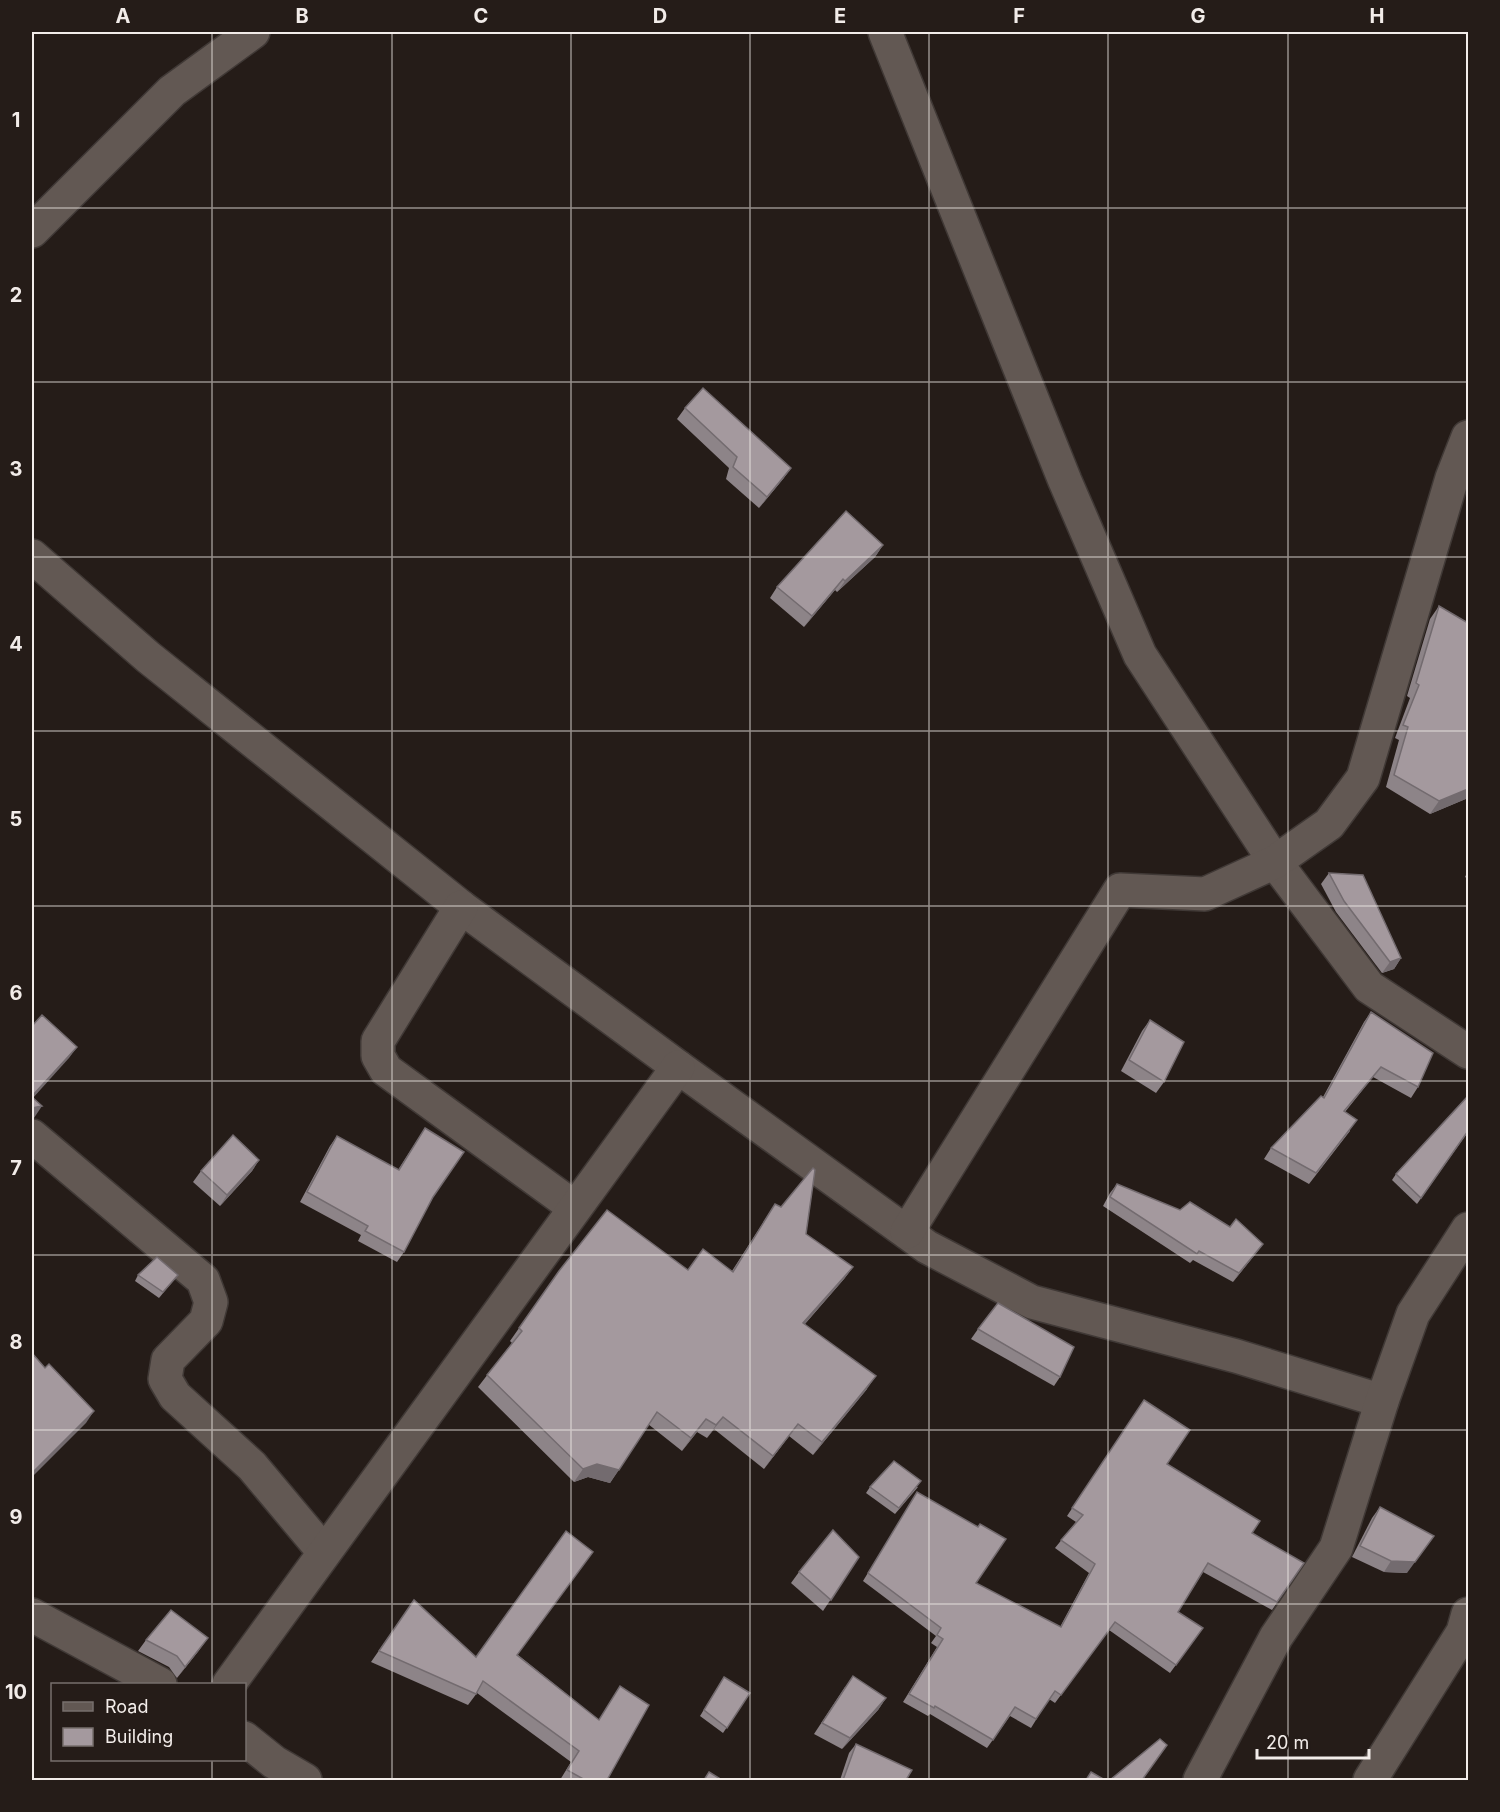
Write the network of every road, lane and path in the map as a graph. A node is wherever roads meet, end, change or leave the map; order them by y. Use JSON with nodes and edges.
{"nodes":[{"id":1,"x":253,"y":32,"type":"edge"},
{"id":2,"x":885,"y":32,"type":"edge"},
{"id":3,"x":32,"y":231,"type":"edge"},
{"id":4,"x":1468,"y":438,"type":"edge"},
{"id":5,"x":32,"y":556,"type":"edge"},
{"id":6,"x":1275,"y":862,"type":"junction"},
{"id":7,"x":461,"y":907,"type":"junction"},
{"id":8,"x":1468,"y":1052,"type":"edge"},
{"id":9,"x":678,"y":1067,"type":"junction"},
{"id":10,"x":32,"y":1136,"type":"edge"},
{"id":11,"x":574,"y":1207,"type":"junction"},
{"id":12,"x":1468,"y":1229,"type":"edge"},
{"id":13,"x":907,"y":1232,"type":"junction"},
{"id":14,"x":1382,"y":1401,"type":"junction"},
{"id":15,"x":324,"y":1552,"type":"junction"},
{"id":16,"x":1468,"y":1614,"type":"edge"},
{"id":17,"x":32,"y":1616,"type":"edge"},
{"id":18,"x":158,"y":1683,"type":"edge"},
{"id":19,"x":230,"y":1683,"type":"edge"},
{"id":20,"x":246,"y":1741,"type":"edge"},
{"id":21,"x":270,"y":1771,"type":"edge"},
{"id":22,"x":305,"y":1780,"type":"edge"},
{"id":23,"x":1200,"y":1780,"type":"edge"},
{"id":24,"x":1370,"y":1780,"type":"edge"}],
"edges":[{"from":1,"to":3,"type":"street"},
{"from":2,"to":6,"type":"street"},
{"from":4,"to":6,"type":"street"},
{"from":5,"to":7,"type":"street"},
{"from":6,"to":8,"type":"street"},
{"from":6,"to":13,"type":"street"},
{"from":7,"to":9,"type":"street"},
{"from":7,"to":11,"type":"street"},
{"from":9,"to":11,"type":"street"},
{"from":9,"to":13,"type":"street"},
{"from":10,"to":15,"type":"street"},
{"from":11,"to":15,"type":"street"},
{"from":12,"to":14,"type":"street"},
{"from":13,"to":14,"type":"street"},
{"from":14,"to":23,"type":"street"},
{"from":15,"to":19,"type":"street"},
{"from":16,"to":24,"type":"street"},
{"from":17,"to":18,"type":"street"},
{"from":20,"to":21,"type":"street"},
{"from":21,"to":22,"type":"street"}]}
